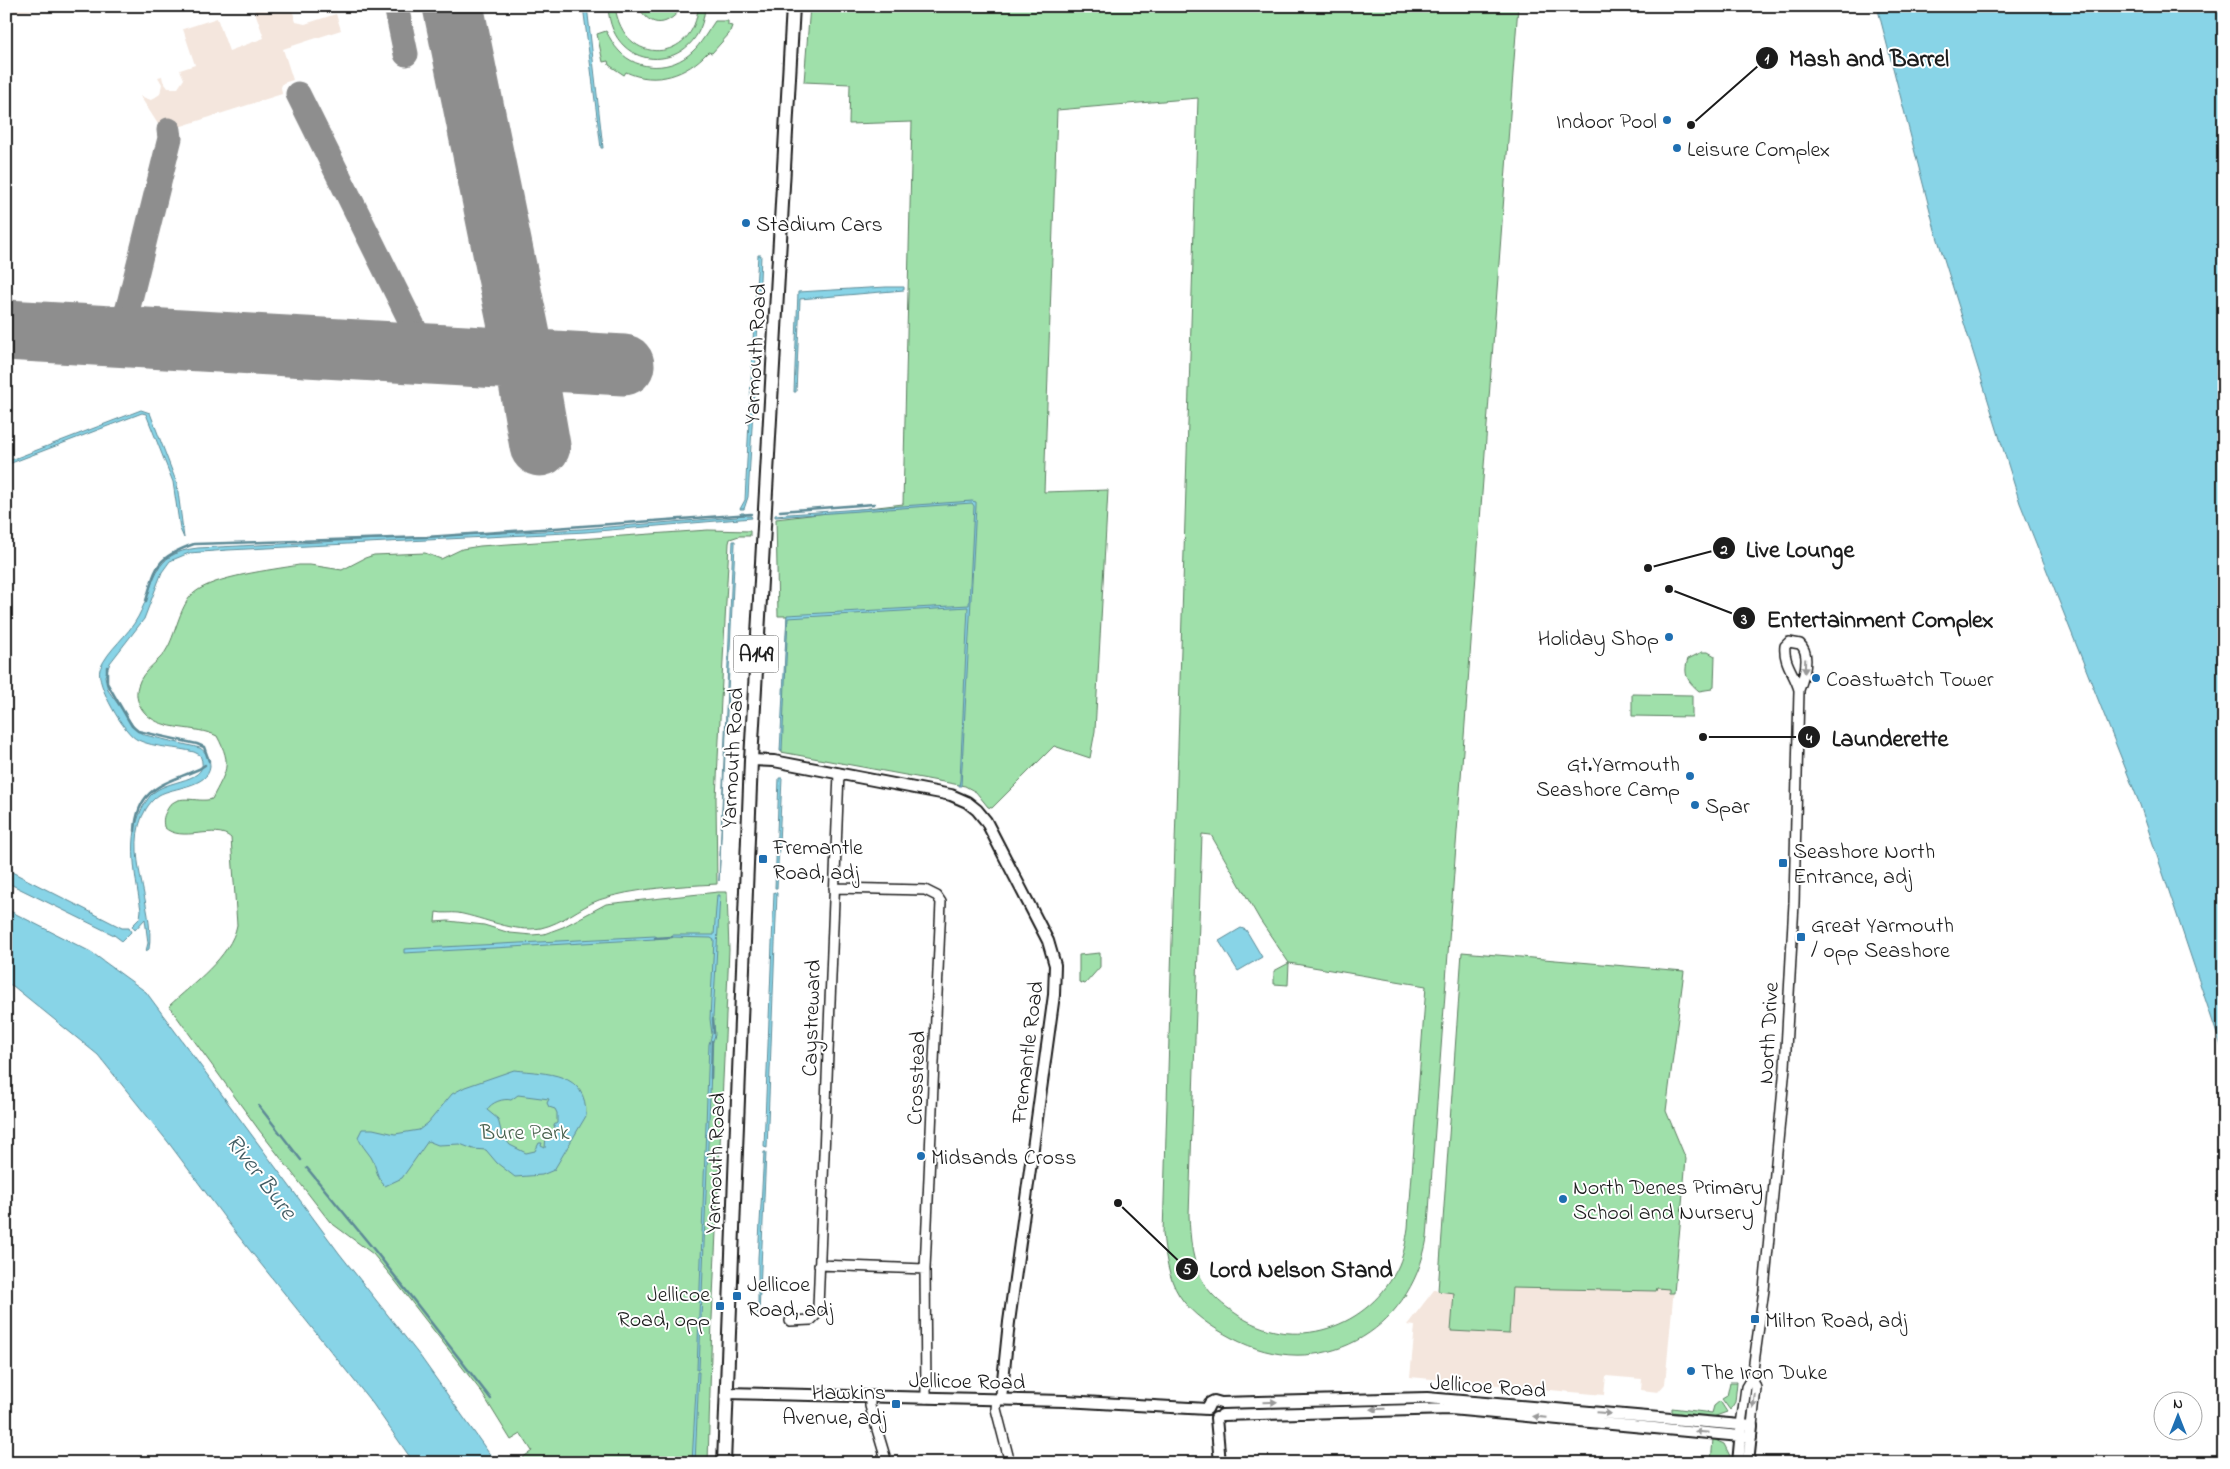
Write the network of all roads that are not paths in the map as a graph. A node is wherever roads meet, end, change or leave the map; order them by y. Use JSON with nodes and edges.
{"nodes":[{"id":1,"x":793,"y":6,"type":"edge"},
{"id":2,"x":1799,"y":690,"type":"junction"},
{"id":3,"x":751,"y":760,"type":"junction"},
{"id":4,"x":839,"y":773,"type":"junction"},
{"id":5,"x":834,"y":888,"type":"junction"},
{"id":6,"x":819,"y":1265,"type":"junction"},
{"id":7,"x":925,"y":1269,"type":"junction"},
{"id":8,"x":790,"y":1321,"type":"dead end"},
{"id":9,"x":726,"y":1393,"type":"junction"},
{"id":10,"x":870,"y":1397,"type":"junction"},
{"id":11,"x":926,"y":1398,"type":"junction"},
{"id":12,"x":999,"y":1399,"type":"junction"},
{"id":13,"x":1221,"y":1403,"type":"junction"},
{"id":14,"x":1427,"y":1403,"type":"junction"},
{"id":15,"x":1451,"y":1404,"type":"junction"},
{"id":16,"x":1207,"y":1409,"type":"junction"},
{"id":17,"x":1219,"y":1416,"type":"junction"},
{"id":18,"x":1747,"y":1425,"type":"junction"},
{"id":19,"x":1746,"y":1437,"type":"junction"},
{"id":20,"x":724,"y":1463,"type":"edge"},
{"id":21,"x":887,"y":1463,"type":"edge"},
{"id":22,"x":1010,"y":1463,"type":"edge"},
{"id":23,"x":1220,"y":1463,"type":"edge"},
{"id":24,"x":1738,"y":1463,"type":"edge"},
{"id":25,"x":1748,"y":1463,"type":"edge"}],
"edges":[{"from":1,"to":3,"type":"main road","name":"Yarmouth Road","number":"A149"},
{"from":2,"to":2,"type":"street","name":"North Drive","one_way":true},
{"from":2,"to":18,"type":"street","name":"North Drive"},
{"from":3,"to":4,"type":"street","name":"Fremantle Road"},
{"from":3,"to":9,"type":"main road","name":"Yarmouth Road","number":"A149"},
{"from":4,"to":5,"type":"street","name":"Caystreward"},
{"from":4,"to":12,"type":"street","name":"Fremantle Road"},
{"from":5,"to":6,"type":"street","name":"Caystreward"},
{"from":5,"to":7,"type":"street","name":"Crosstead"},
{"from":6,"to":7,"type":"street"},
{"from":6,"to":8,"type":"street","name":"Caystreward"},
{"from":7,"to":11,"type":"street","name":"Crosstead"},
{"from":9,"to":10,"type":"street","name":"Jellicoe Road"},
{"from":9,"to":20,"type":"main road","number":"A149"},
{"from":10,"to":11,"type":"street","name":"Jellicoe Road"},
{"from":10,"to":21,"type":"street"},
{"from":11,"to":12,"type":"street","name":"Jellicoe Road"},
{"from":12,"to":16,"type":"street","name":"Jellicoe Road"},
{"from":12,"to":22,"type":"street"},
{"from":13,"to":14,"type":"street","name":"Jellicoe Road","one_way":true},
{"from":13,"to":16,"type":"street","name":"Jellicoe Road"},
{"from":13,"to":17,"type":"street"},
{"from":14,"to":15,"type":"street","name":"Jellicoe Road"},
{"from":14,"to":17,"type":"street","name":"Jellicoe Road","one_way":true},
{"from":15,"to":18,"type":"street","name":"Jellicoe Road","one_way":true},
{"from":19,"to":15,"type":"street","name":"Jellicoe Road","one_way":true},
{"from":16,"to":17,"type":"street"},
{"from":17,"to":23,"type":"street"},
{"from":18,"to":19,"type":"street","name":"North Drive"},
{"from":19,"to":24,"type":"street","name":"North Drive"},
{"from":19,"to":25,"type":"street","name":"North Drive"}]}
